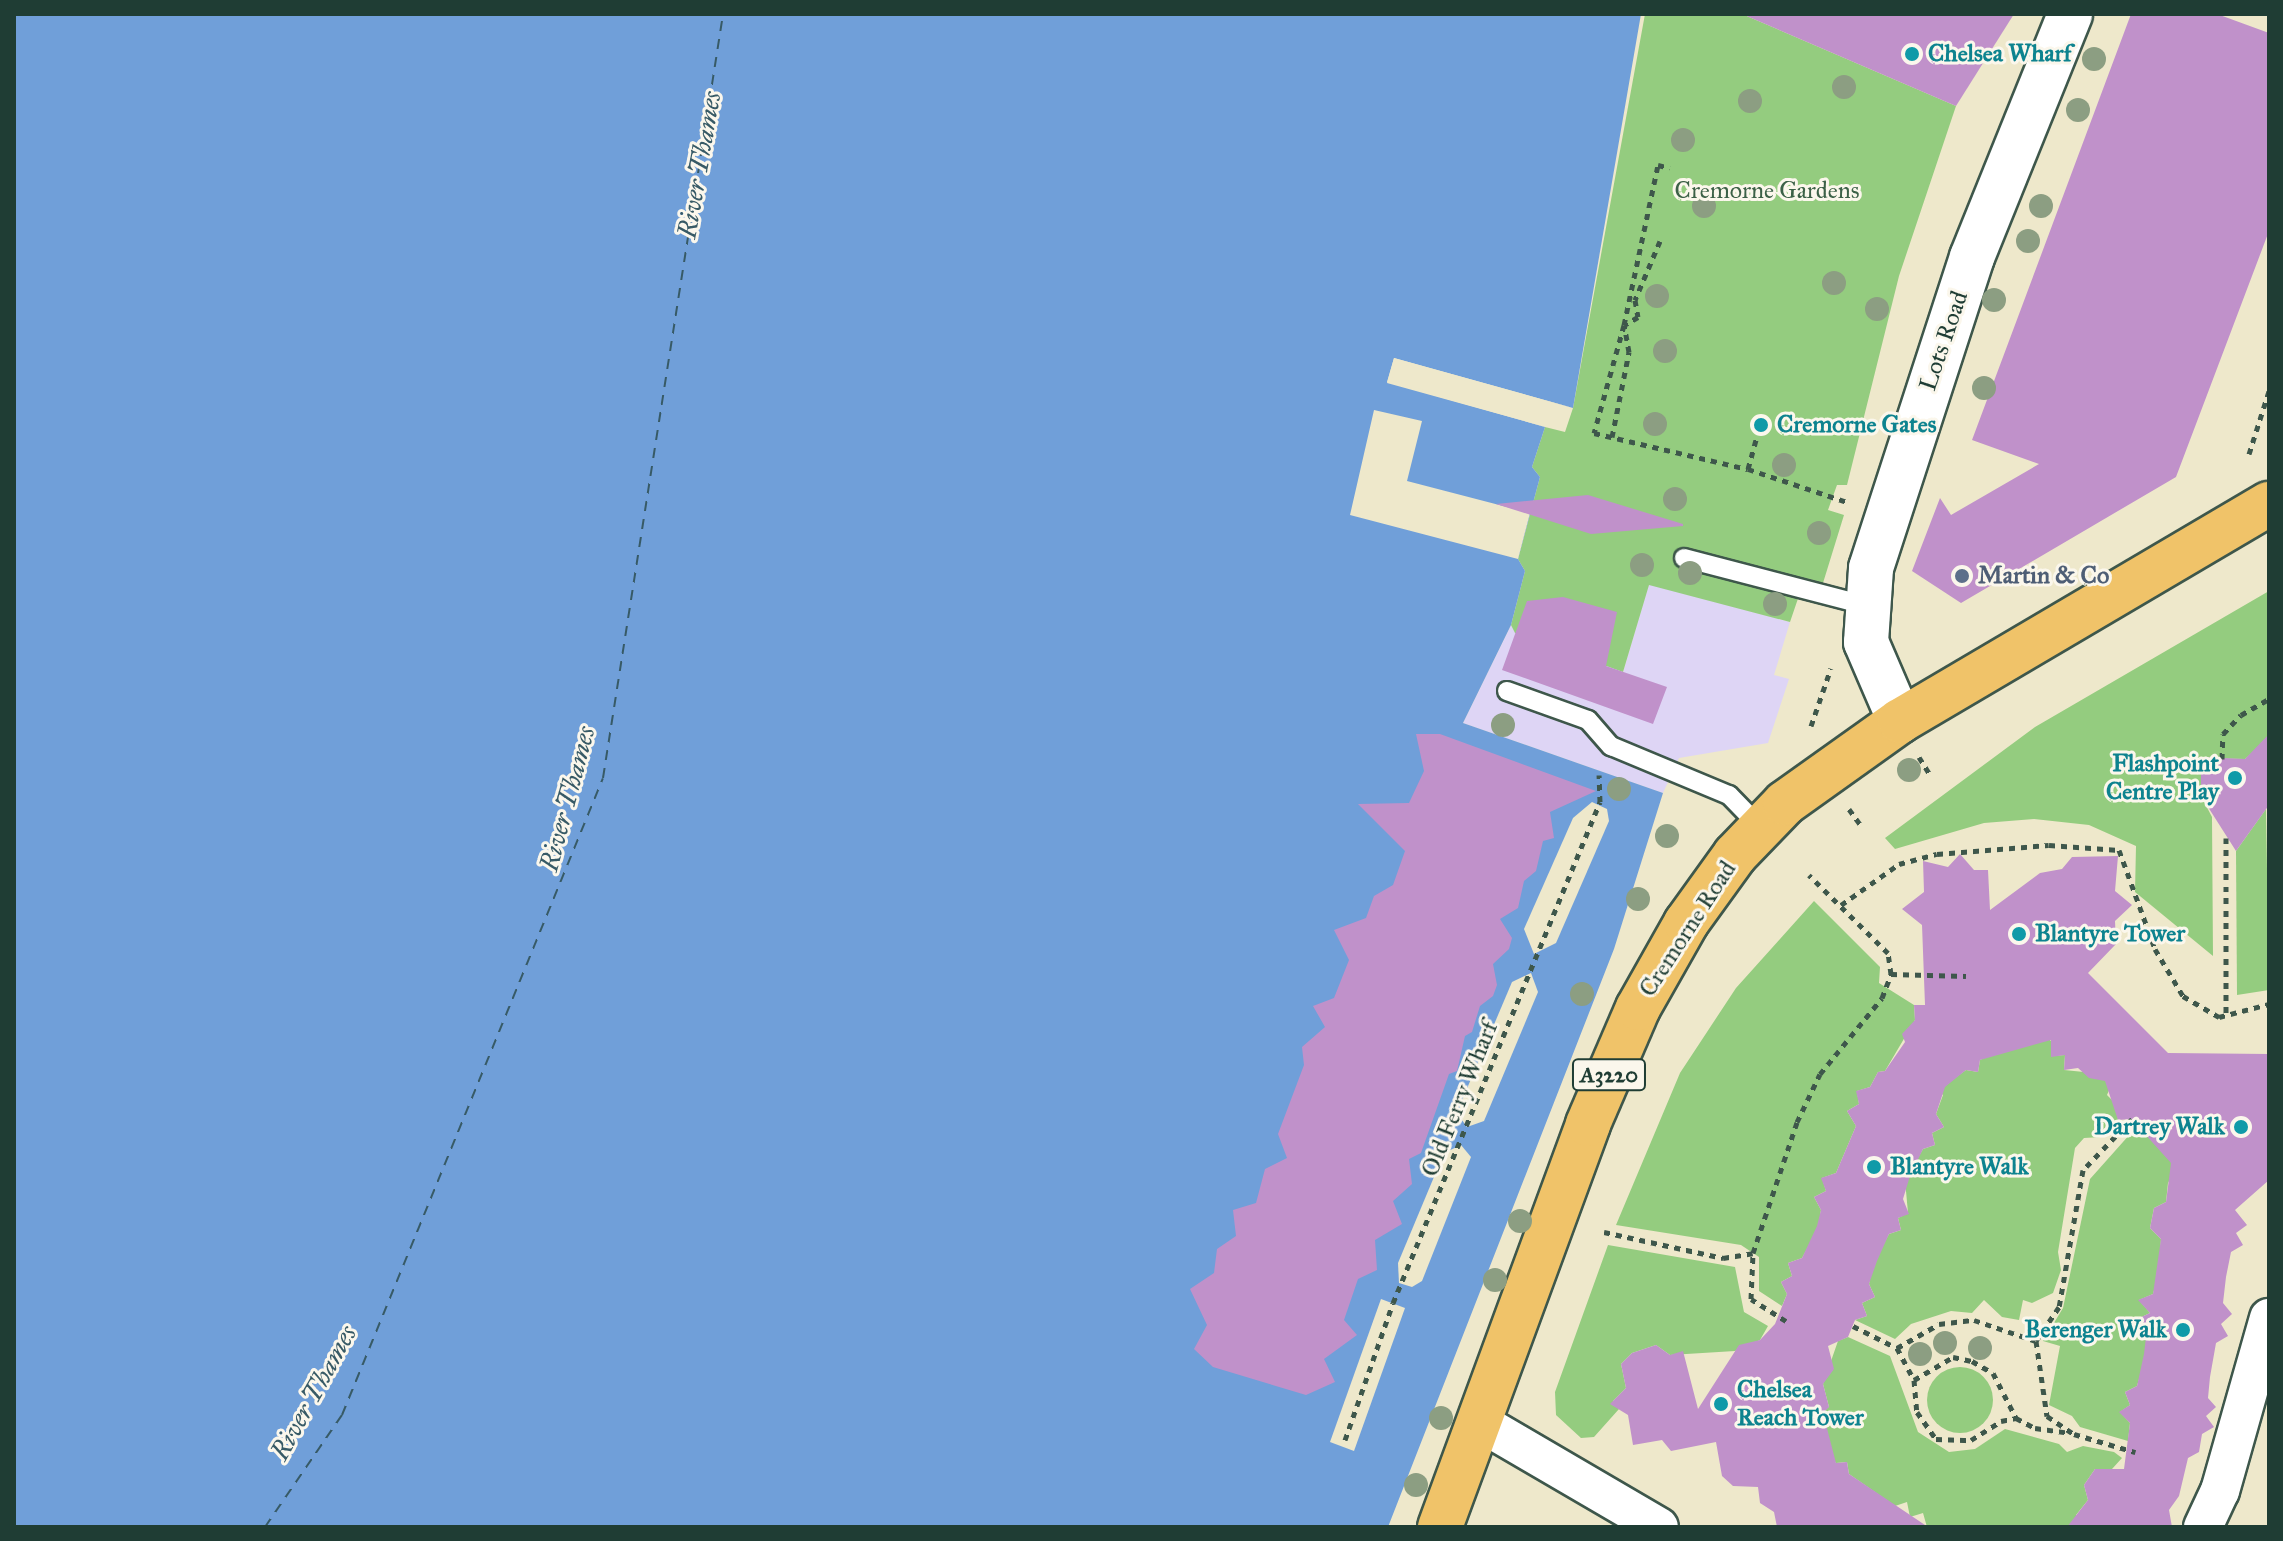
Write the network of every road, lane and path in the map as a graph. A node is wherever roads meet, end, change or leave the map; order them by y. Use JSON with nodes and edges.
{"nodes":[{"id":1,"x":2070,"y":14,"type":"edge"},
{"id":2,"x":1670,"y":168,"type":"dead end"},
{"id":3,"x":1660,"y":241,"type":"dead end"},
{"id":4,"x":1624,"y":325,"type":"junction"},
{"id":5,"x":2269,"y":391,"type":"edge"},
{"id":6,"x":1763,"y":414,"type":"dead end"},
{"id":7,"x":1612,"y":437,"type":"junction"},
{"id":8,"x":2249,"y":454,"type":"dead end"},
{"id":9,"x":1748,"y":469,"type":"junction"},
{"id":10,"x":2269,"y":504,"type":"edge"},
{"id":11,"x":1887,"y":511,"type":"junction"},
{"id":12,"x":1684,"y":558,"type":"dead end"},
{"id":13,"x":1865,"y":605,"type":"junction"},
{"id":14,"x":1507,"y":691,"type":"dead end"},
{"id":15,"x":2269,"y":699,"type":"edge"},
{"id":16,"x":1900,"y":721,"type":"junction"},
{"id":17,"x":2222,"y":759,"type":"dead end"},
{"id":18,"x":1598,"y":771,"type":"dead end"},
{"id":19,"x":1760,"y":827,"type":"junction"},
{"id":20,"x":2226,"y":838,"type":"dead end"},
{"id":21,"x":1809,"y":875,"type":"dead end"},
{"id":22,"x":1841,"y":905,"type":"junction"},
{"id":23,"x":1891,"y":974,"type":"junction"},
{"id":24,"x":1966,"y":976,"type":"dead end"},
{"id":25,"x":2269,"y":1004,"type":"edge"},
{"id":26,"x":2226,"y":1017,"type":"junction"},
{"id":27,"x":2132,"y":1119,"type":"dead end"},
{"id":28,"x":1604,"y":1232,"type":"dead end"},
{"id":29,"x":1753,"y":1253,"type":"junction"},
{"id":30,"x":2269,"y":1318,"type":"edge"},
{"id":31,"x":1786,"y":1321,"type":"dead end"},
{"id":32,"x":1853,"y":1326,"type":"dead end"},
{"id":33,"x":2036,"y":1341,"type":"junction"},
{"id":34,"x":1897,"y":1348,"type":"junction"},
{"id":35,"x":1914,"y":1380,"type":"junction"},
{"id":36,"x":2016,"y":1418,"type":"junction"},
{"id":37,"x":1481,"y":1423,"type":"junction"},
{"id":38,"x":2074,"y":1434,"type":"junction"},
{"id":39,"x":1345,"y":1440,"type":"dead end"},
{"id":40,"x":2135,"y":1452,"type":"dead end"},
{"id":41,"x":1440,"y":1527,"type":"edge"},
{"id":42,"x":1659,"y":1527,"type":"edge"},
{"id":43,"x":2203,"y":1527,"type":"edge"}],
"edges":[{"from":1,"to":11,"type":"street","name":"Lots Road"},
{"from":2,"to":4,"type":"path"},
{"from":3,"to":4,"type":"path"},
{"from":4,"to":7,"type":"path"},
{"from":4,"to":7,"type":"path"},
{"from":5,"to":8,"type":"path"},
{"from":6,"to":9,"type":"path"},
{"from":7,"to":9,"type":"path"},
{"from":9,"to":11,"type":"path"},
{"from":10,"to":16,"type":"highway","name":"Cremorne Road","number":"A3220"},
{"from":11,"to":13,"type":"street","name":"Lots Road"},
{"from":12,"to":13,"type":"lane"},
{"from":13,"to":16,"type":"street","name":"Lots Road"},
{"from":14,"to":19,"type":"lane"},
{"from":15,"to":17,"type":"path"},
{"from":16,"to":19,"type":"highway","name":"Cremorne Road","number":"A3220"},
{"from":18,"to":39,"type":"path","name":"Old Ferry Wharf"},
{"from":19,"to":37,"type":"highway","name":"Cremorne Road","number":"A3220"},
{"from":20,"to":26,"type":"path"},
{"from":21,"to":22,"type":"path"},
{"from":22,"to":23,"type":"path"},
{"from":22,"to":26,"type":"path"},
{"from":23,"to":24,"type":"path"},
{"from":23,"to":29,"type":"path"},
{"from":25,"to":26,"type":"path"},
{"from":27,"to":33,"type":"path"},
{"from":28,"to":29,"type":"path"},
{"from":29,"to":31,"type":"path"},
{"from":30,"to":43,"type":"street"},
{"from":32,"to":34,"type":"path"},
{"from":33,"to":34,"type":"path"},
{"from":33,"to":38,"type":"path"},
{"from":34,"to":35,"type":"path"},
{"from":35,"to":36,"type":"path"},
{"from":35,"to":36,"type":"path"},
{"from":36,"to":38,"type":"path"},
{"from":37,"to":41,"type":"highway","number":"A3220"},
{"from":37,"to":42,"type":"street"},
{"from":38,"to":40,"type":"path"}]}
